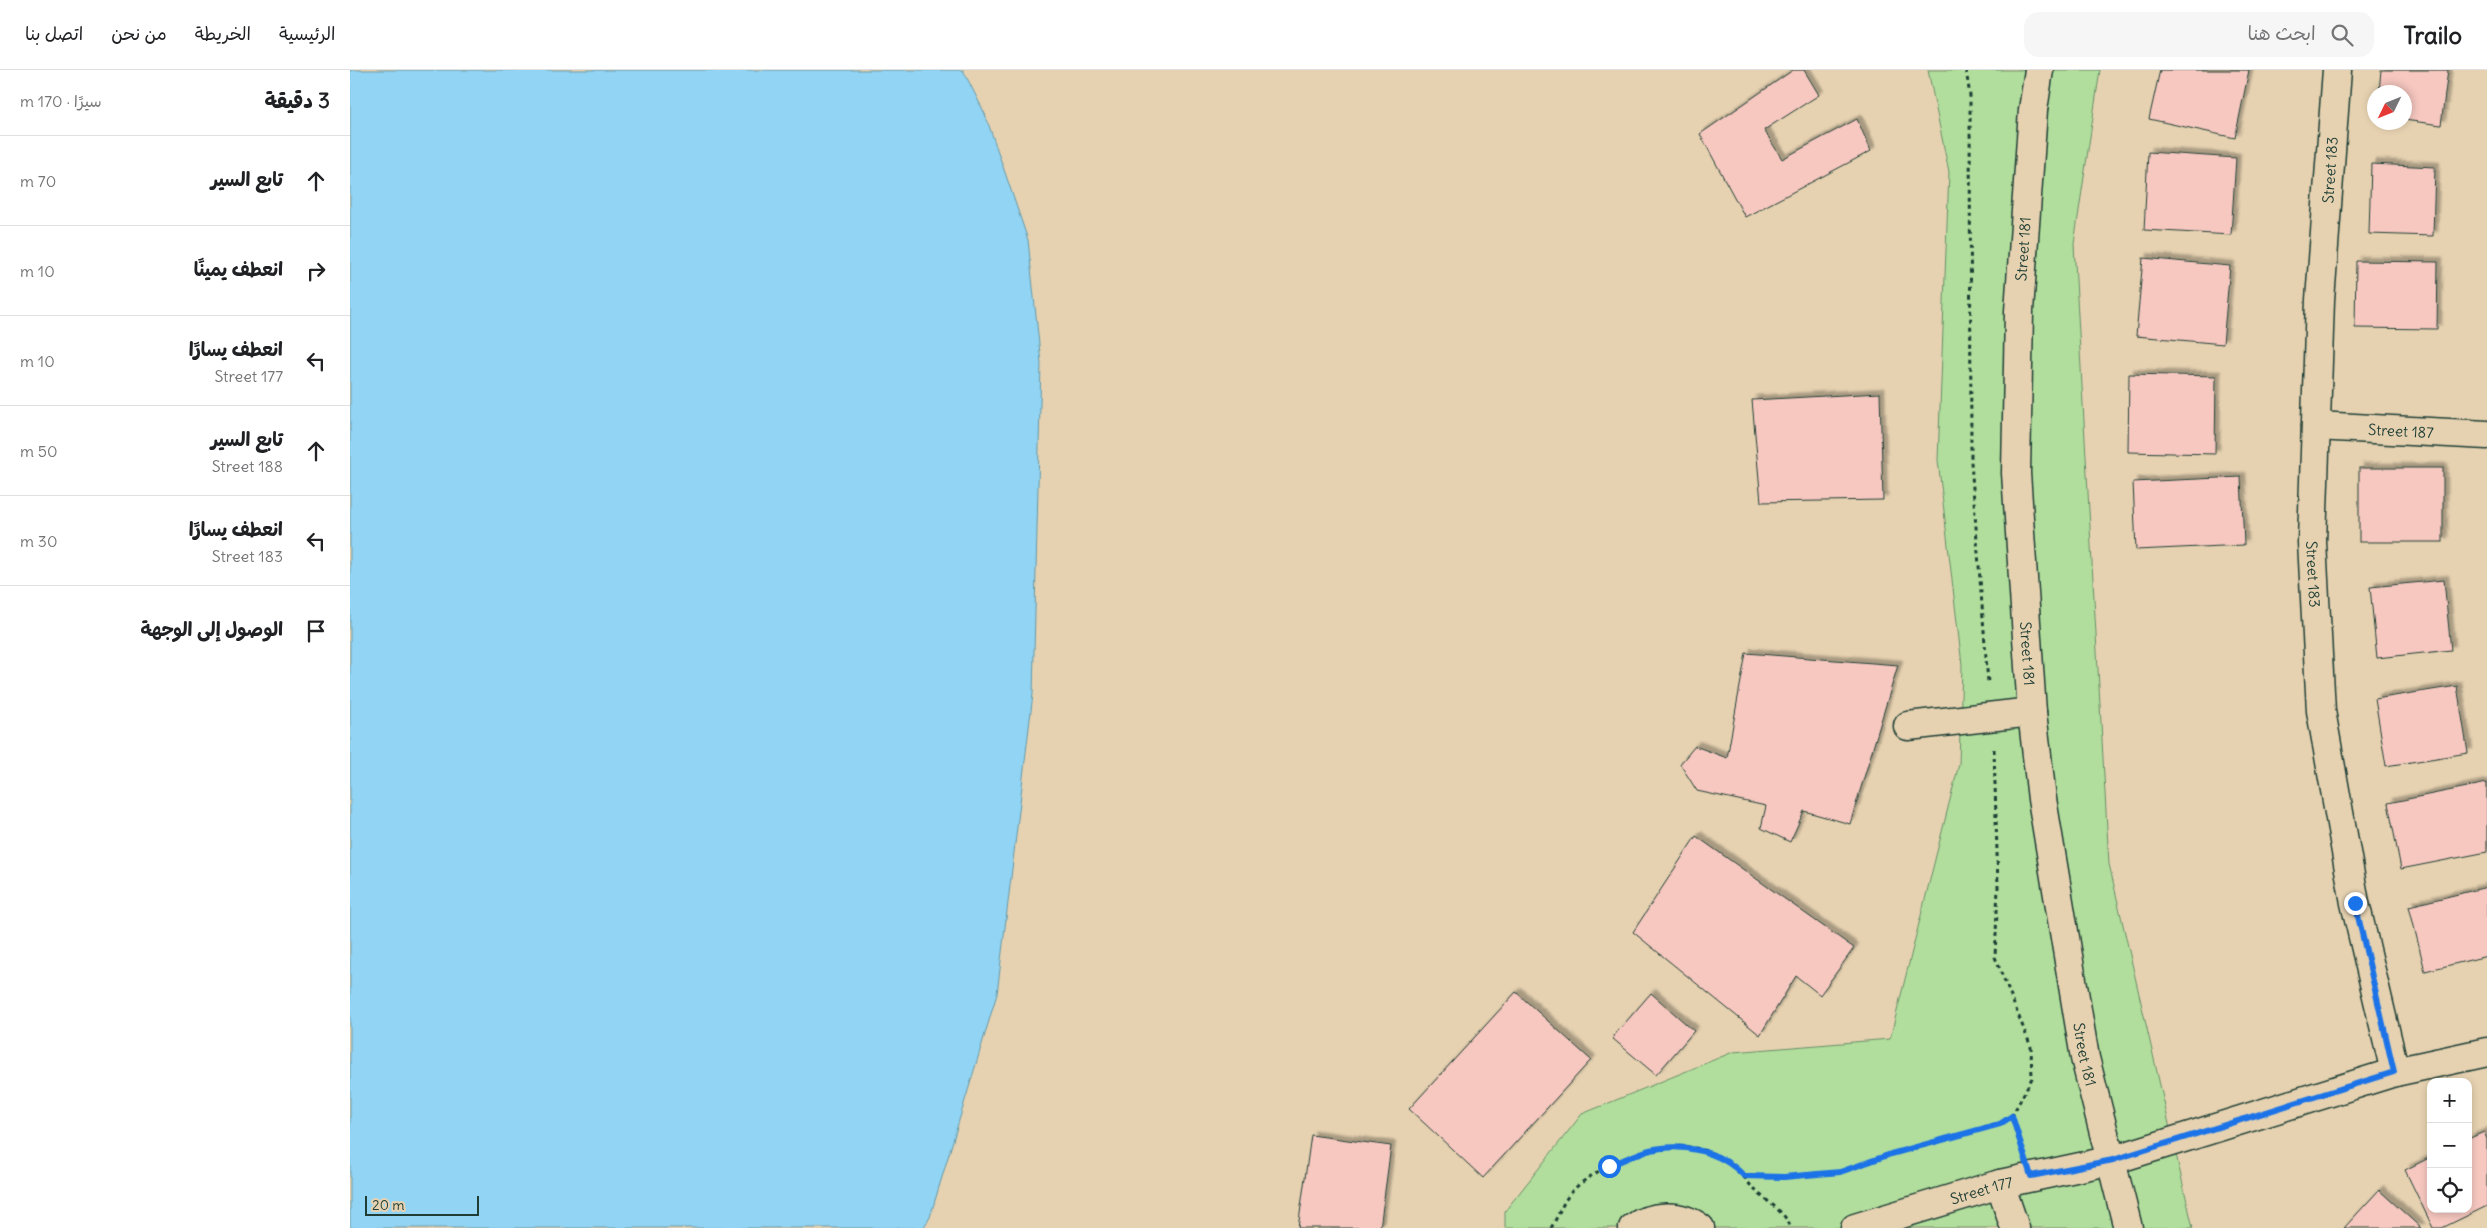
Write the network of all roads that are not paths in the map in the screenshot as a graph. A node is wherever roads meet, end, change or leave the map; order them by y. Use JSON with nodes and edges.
{"nodes":[{"id":1,"x":2038,"y":70,"type":"edge"},
{"id":2,"x":2337,"y":70,"type":"edge"},
{"id":3,"x":2316,"y":426,"type":"junction"},
{"id":4,"x":2487,"y":435,"type":"edge"},
{"id":5,"x":2032,"y":712,"type":"junction"},
{"id":6,"x":1908,"y":726,"type":"dead end"},
{"id":7,"x":2487,"y":1052,"type":"edge"},
{"id":8,"x":2394,"y":1072,"type":"junction"},
{"id":9,"x":2113,"y":1160,"type":"junction"},
{"id":10,"x":2000,"y":1184,"type":"junction"},
{"id":11,"x":1633,"y":1228,"type":"edge"},
{"id":12,"x":1700,"y":1228,"type":"edge"},
{"id":13,"x":1854,"y":1228,"type":"edge"},
{"id":14,"x":2015,"y":1228,"type":"edge"},
{"id":15,"x":2128,"y":1228,"type":"edge"}],
"edges":[{"from":1,"to":5,"type":"street","name":"Street 181"},
{"from":2,"to":3,"type":"street","name":"Street 183"},
{"from":3,"to":4,"type":"street","name":"Street 187"},
{"from":3,"to":8,"type":"street","name":"Street 183"},
{"from":5,"to":6,"type":"street"},
{"from":5,"to":9,"type":"street","name":"Street 181"},
{"from":7,"to":8,"type":"street","name":"Street 177"},
{"from":8,"to":9,"type":"street","name":"Street 177"},
{"from":9,"to":10,"type":"street","name":"Street 177"},
{"from":9,"to":15,"type":"street","name":"Street 181"},
{"from":10,"to":13,"type":"street","name":"Street 177"},
{"from":10,"to":14,"type":"street"},
{"from":11,"to":12,"type":"street"}]}
